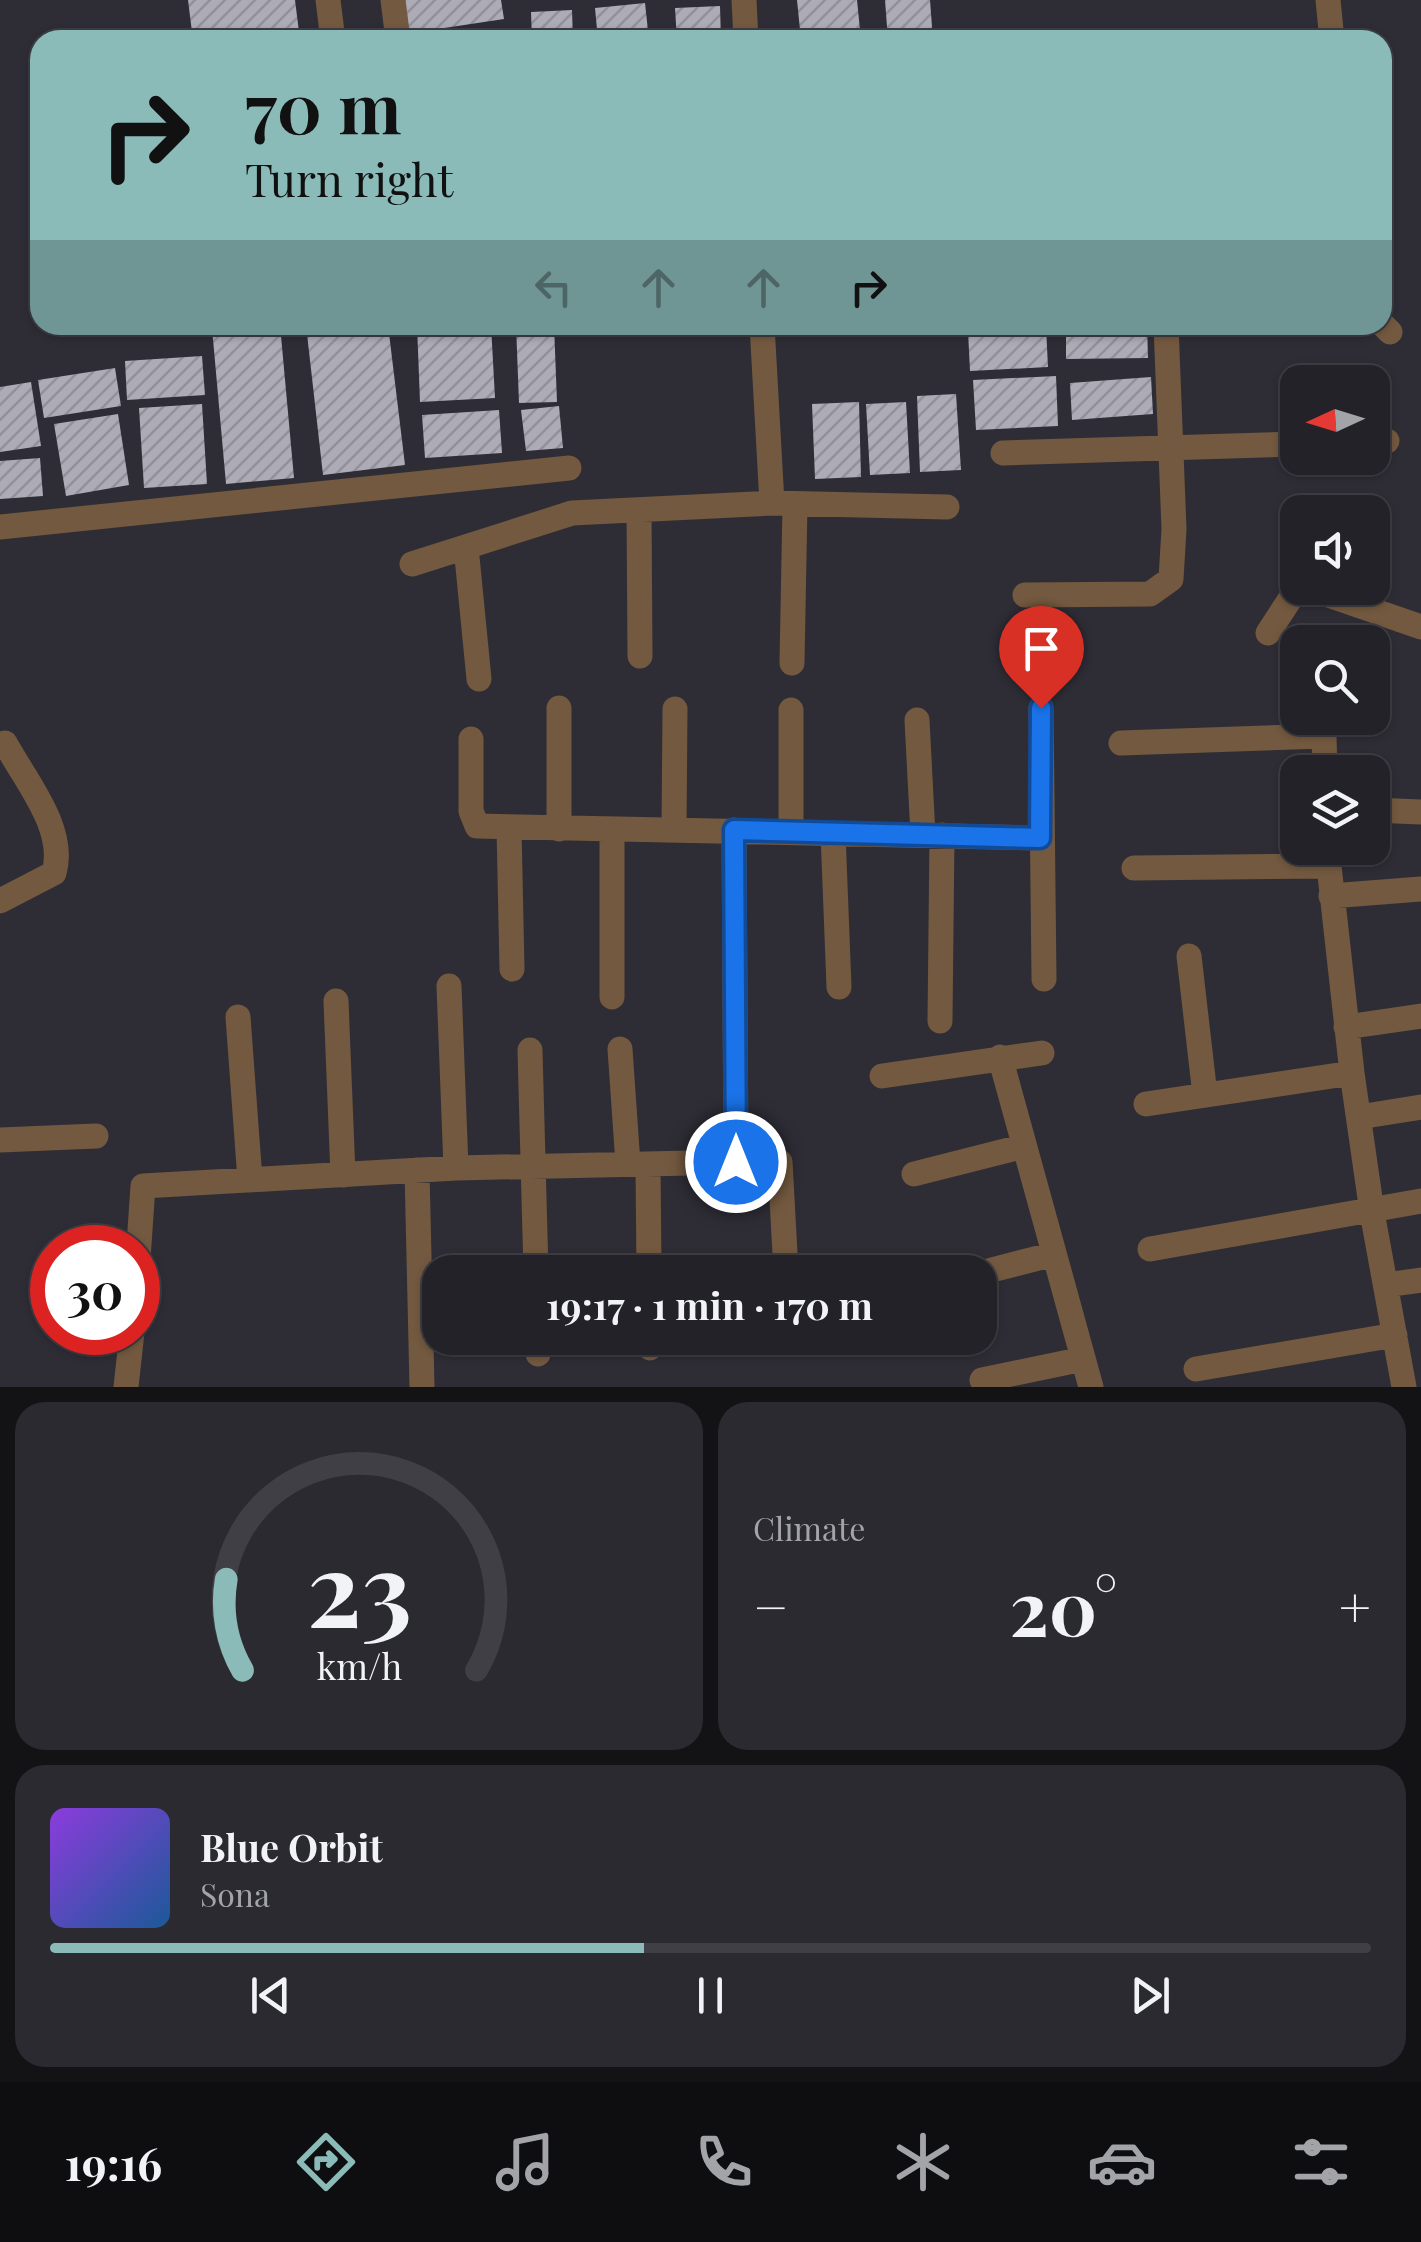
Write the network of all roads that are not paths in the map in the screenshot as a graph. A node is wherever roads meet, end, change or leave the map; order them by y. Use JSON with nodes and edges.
{"nodes":[{"id":1,"x":328,"y":0,"type":"edge"},
{"id":2,"x":392,"y":0,"type":"edge"},
{"id":3,"x":744,"y":0,"type":"edge"},
{"id":4,"x":1328,"y":0,"type":"edge"},
{"id":5,"x":332,"y":30,"type":"edge"},
{"id":6,"x":396,"y":30,"type":"edge"},
{"id":7,"x":746,"y":30,"type":"edge"},
{"id":8,"x":1331,"y":30,"type":"edge"},
{"id":9,"x":763,"y":335,"type":"edge"},
{"id":10,"x":1166,"y":335,"type":"edge"},
{"id":11,"x":1280,"y":445,"type":"edge"},
{"id":12,"x":1172,"y":448,"type":"junction"},
{"id":13,"x":1003,"y":453,"type":"dead end"},
{"id":14,"x":569,"y":468,"type":"dead end"},
{"id":15,"x":783,"y":503,"type":"junction"},
{"id":16,"x":947,"y":507,"type":"dead end"},
{"id":17,"x":639,"y":510,"type":"junction"},
{"id":18,"x":0,"y":527,"type":"edge"},
{"id":19,"x":466,"y":547,"type":"junction"},
{"id":20,"x":412,"y":564,"type":"dead end"},
{"id":21,"x":1024,"y":595,"type":"dead end"},
{"id":22,"x":1286,"y":605,"type":"edge"},
{"id":23,"x":1357,"y":605,"type":"edge"},
{"id":24,"x":1421,"y":627,"type":"edge"},
{"id":25,"x":1268,"y":633,"type":"dead end"},
{"id":26,"x":640,"y":656,"type":"dead end"},
{"id":27,"x":792,"y":663,"type":"dead end"},
{"id":28,"x":480,"y":678,"type":"dead end"},
{"id":29,"x":559,"y":708,"type":"dead end"},
{"id":30,"x":1041,"y":708,"type":"dead end"},
{"id":31,"x":675,"y":709,"type":"dead end"},
{"id":32,"x":791,"y":710,"type":"dead end"},
{"id":33,"x":916,"y":720,"type":"dead end"},
{"id":34,"x":471,"y":739,"type":"dead end"},
{"id":35,"x":5,"y":743,"type":"dead end"},
{"id":36,"x":1121,"y":743,"type":"dead end"},
{"id":37,"x":1325,"y":755,"type":"edge"},
{"id":38,"x":1390,"y":811,"type":"edge"},
{"id":39,"x":1421,"y":812,"type":"edge"},
{"id":40,"x":508,"y":828,"type":"junction"},
{"id":41,"x":559,"y":829,"type":"junction"},
{"id":42,"x":612,"y":829,"type":"junction"},
{"id":43,"x":674,"y":830,"type":"junction"},
{"id":44,"x":734,"y":830,"type":"junction"},
{"id":45,"x":791,"y":832,"type":"junction"},
{"id":46,"x":833,"y":832,"type":"junction"},
{"id":47,"x":933,"y":835,"type":"junction"},
{"id":48,"x":1040,"y":838,"type":"junction"},
{"id":49,"x":1280,"y":860,"type":"edge"},
{"id":50,"x":1329,"y":865,"type":"edge"},
{"id":51,"x":1134,"y":868,"type":"dead end"},
{"id":52,"x":1421,"y":890,"type":"edge"},
{"id":53,"x":1331,"y":896,"type":"junction"},
{"id":54,"x":0,"y":901,"type":"edge"},
{"id":55,"x":1189,"y":956,"type":"dead end"},
{"id":56,"x":512,"y":969,"type":"dead end"},
{"id":57,"x":1044,"y":979,"type":"dead end"},
{"id":58,"x":449,"y":986,"type":"dead end"},
{"id":59,"x":839,"y":988,"type":"dead end"},
{"id":60,"x":612,"y":996,"type":"dead end"},
{"id":61,"x":336,"y":1000,"type":"dead end"},
{"id":62,"x":238,"y":1016,"type":"dead end"},
{"id":63,"x":1421,"y":1016,"type":"edge"},
{"id":64,"x":940,"y":1022,"type":"dead end"},
{"id":65,"x":1346,"y":1027,"type":"junction"},
{"id":66,"x":620,"y":1049,"type":"dead end"},
{"id":67,"x":530,"y":1050,"type":"dead end"},
{"id":68,"x":1042,"y":1052,"type":"dead end"},
{"id":69,"x":1000,"y":1058,"type":"junction"},
{"id":70,"x":1352,"y":1073,"type":"junction"},
{"id":71,"x":882,"y":1076,"type":"dead end"},
{"id":72,"x":1205,"y":1095,"type":"junction"},
{"id":73,"x":1146,"y":1104,"type":"dead end"},
{"id":74,"x":1421,"y":1107,"type":"edge"},
{"id":75,"x":1358,"y":1117,"type":"junction"},
{"id":76,"x":96,"y":1136,"type":"dead end"},
{"id":77,"x":0,"y":1140,"type":"edge"},
{"id":78,"x":1024,"y":1146,"type":"junction"},
{"id":79,"x":736,"y":1162,"type":"junction"},
{"id":80,"x":638,"y":1164,"type":"junction"},
{"id":81,"x":534,"y":1166,"type":"junction"},
{"id":82,"x":456,"y":1168,"type":"junction"},
{"id":83,"x":417,"y":1170,"type":"junction"},
{"id":84,"x":343,"y":1174,"type":"junction"},
{"id":85,"x":914,"y":1174,"type":"dead end"},
{"id":86,"x":250,"y":1180,"type":"junction"},
{"id":87,"x":1421,"y":1201,"type":"edge"},
{"id":88,"x":1372,"y":1212,"type":"junction"},
{"id":89,"x":140,"y":1225,"type":"edge"},
{"id":90,"x":1150,"y":1248,"type":"dead end"},
{"id":91,"x":1054,"y":1254,"type":"junction"},
{"id":92,"x":536,"y":1255,"type":"edge"},
{"id":93,"x":648,"y":1255,"type":"edge"},
{"id":94,"x":785,"y":1255,"type":"edge"},
{"id":95,"x":997,"y":1269,"type":"edge"},
{"id":96,"x":1421,"y":1280,"type":"edge"},
{"id":97,"x":1386,"y":1285,"type":"junction"},
{"id":98,"x":1396,"y":1335,"type":"junction"},
{"id":99,"x":129,"y":1355,"type":"edge"},
{"id":100,"x":1083,"y":1359,"type":"junction"},
{"id":101,"x":1196,"y":1369,"type":"dead end"},
{"id":102,"x":1409,"y":1373,"type":"edge"},
{"id":103,"x":982,"y":1380,"type":"dead end"},
{"id":104,"x":126,"y":1387,"type":"edge"},
{"id":105,"x":422,"y":1387,"type":"edge"},
{"id":106,"x":1091,"y":1387,"type":"edge"}],
"edges":[{"from":1,"to":5,"type":"street"},
{"from":2,"to":6,"type":"street"},
{"from":3,"to":7,"type":"street"},
{"from":4,"to":8,"type":"street"},
{"from":9,"to":15,"type":"street"},
{"from":10,"to":12,"type":"street"},
{"from":11,"to":12,"type":"street"},
{"from":12,"to":13,"type":"street"},
{"from":12,"to":21,"type":"street"},
{"from":14,"to":18,"type":"street"},
{"from":15,"to":16,"type":"street"},
{"from":15,"to":17,"type":"street"},
{"from":15,"to":27,"type":"street"},
{"from":17,"to":19,"type":"street"},
{"from":17,"to":26,"type":"street"},
{"from":19,"to":20,"type":"street"},
{"from":19,"to":28,"type":"street"},
{"from":22,"to":25,"type":"street"},
{"from":23,"to":24,"type":"street"},
{"from":29,"to":41,"type":"street"},
{"from":30,"to":48,"type":"street"},
{"from":31,"to":43,"type":"street"},
{"from":32,"to":45,"type":"street"},
{"from":33,"to":47,"type":"street"},
{"from":34,"to":40,"type":"street"},
{"from":35,"to":54,"type":"street"},
{"from":36,"to":37,"type":"street"},
{"from":38,"to":39,"type":"street"},
{"from":40,"to":41,"type":"street"},
{"from":40,"to":56,"type":"street"},
{"from":41,"to":42,"type":"street"},
{"from":42,"to":43,"type":"street"},
{"from":42,"to":60,"type":"street"},
{"from":43,"to":44,"type":"street"},
{"from":44,"to":45,"type":"street"},
{"from":44,"to":79,"type":"street"},
{"from":45,"to":46,"type":"street"},
{"from":46,"to":47,"type":"street"},
{"from":46,"to":59,"type":"street"},
{"from":47,"to":48,"type":"street"},
{"from":47,"to":64,"type":"street"},
{"from":48,"to":57,"type":"street"},
{"from":49,"to":51,"type":"street"},
{"from":50,"to":53,"type":"street"},
{"from":52,"to":53,"type":"street"},
{"from":53,"to":65,"type":"street"},
{"from":55,"to":72,"type":"street"},
{"from":58,"to":82,"type":"street"},
{"from":61,"to":84,"type":"street"},
{"from":62,"to":86,"type":"street"},
{"from":63,"to":65,"type":"street"},
{"from":65,"to":70,"type":"street"},
{"from":66,"to":80,"type":"street"},
{"from":67,"to":81,"type":"street"},
{"from":68,"to":69,"type":"street"},
{"from":69,"to":71,"type":"street"},
{"from":69,"to":78,"type":"street"},
{"from":70,"to":72,"type":"street"},
{"from":70,"to":75,"type":"street"},
{"from":72,"to":73,"type":"street"},
{"from":74,"to":75,"type":"street"},
{"from":75,"to":88,"type":"street"},
{"from":76,"to":77,"type":"street"},
{"from":78,"to":85,"type":"street"},
{"from":78,"to":91,"type":"street"},
{"from":79,"to":80,"type":"street"},
{"from":79,"to":94,"type":"street"},
{"from":80,"to":81,"type":"street"},
{"from":80,"to":93,"type":"street"},
{"from":81,"to":82,"type":"street"},
{"from":81,"to":92,"type":"street"},
{"from":82,"to":83,"type":"street"},
{"from":83,"to":84,"type":"street"},
{"from":83,"to":105,"type":"street"},
{"from":84,"to":86,"type":"street"},
{"from":86,"to":89,"type":"street"},
{"from":87,"to":88,"type":"street"},
{"from":88,"to":90,"type":"street"},
{"from":88,"to":97,"type":"street"},
{"from":91,"to":95,"type":"street"},
{"from":91,"to":100,"type":"street"},
{"from":96,"to":97,"type":"street"},
{"from":97,"to":98,"type":"street"},
{"from":98,"to":101,"type":"street"},
{"from":98,"to":102,"type":"street"},
{"from":99,"to":104,"type":"street"},
{"from":100,"to":103,"type":"street"},
{"from":100,"to":106,"type":"street"}]}
